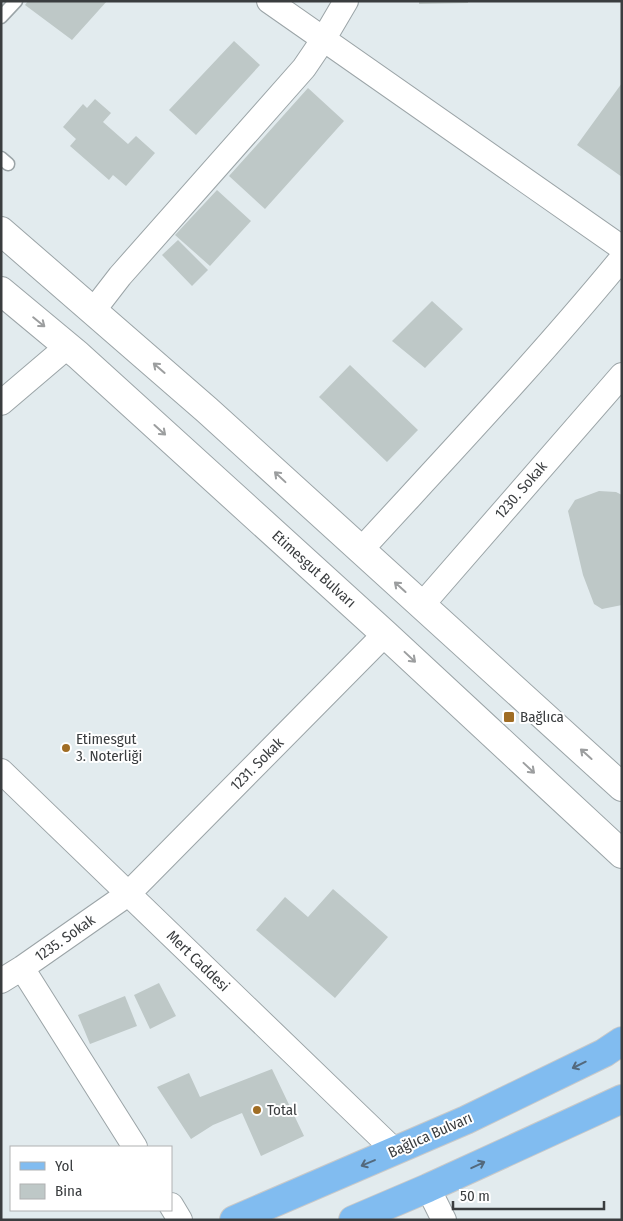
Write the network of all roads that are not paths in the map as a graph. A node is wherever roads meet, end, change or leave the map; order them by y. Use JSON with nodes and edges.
{"nodes":[{"id":1,"x":16,"y":1,"type":"edge"},
{"id":2,"x":269,"y":1,"type":"edge"},
{"id":3,"x":346,"y":1,"type":"edge"},
{"id":4,"x":1,"y":18,"type":"edge"},
{"id":5,"x":323,"y":40,"type":"junction"},
{"id":6,"x":1,"y":231,"type":"edge"},
{"id":7,"x":622,"y":248,"type":"edge"},
{"id":8,"x":622,"y":258,"type":"edge"},
{"id":9,"x":1,"y":291,"type":"edge"},
{"id":10,"x":93,"y":311,"type":"junction"},
{"id":11,"x":68,"y":346,"type":"junction"},
{"id":12,"x":622,"y":375,"type":"edge"},
{"id":13,"x":1,"y":403,"type":"edge"},
{"id":14,"x":360,"y":551,"type":"junction"},
{"id":15,"x":421,"y":606,"type":"junction"},
{"id":16,"x":385,"y":634,"type":"junction"},
{"id":17,"x":1,"y":771,"type":"edge"},
{"id":18,"x":622,"y":787,"type":"edge"},
{"id":19,"x":622,"y":854,"type":"edge"},
{"id":20,"x":128,"y":894,"type":"junction"},
{"id":21,"x":22,"y":968,"type":"junction"},
{"id":22,"x":1,"y":981,"type":"edge"},
{"id":23,"x":616,"y":1044,"type":"edge"},
{"id":24,"x":622,"y":1099,"type":"edge"},
{"id":25,"x":134,"y":1146,"type":"edge"},
{"id":26,"x":395,"y":1151,"type":"junction"},
{"id":27,"x":428,"y":1188,"type":"junction"},
{"id":28,"x":172,"y":1207,"type":"edge"},
{"id":29,"x":180,"y":1220,"type":"edge"},
{"id":30,"x":234,"y":1220,"type":"edge"},
{"id":31,"x":353,"y":1220,"type":"edge"},
{"id":32,"x":444,"y":1220,"type":"edge"}],
"edges":[{"from":1,"to":4,"type":"lane"},
{"from":2,"to":5,"type":"street"},
{"from":3,"to":5,"type":"street"},
{"from":5,"to":7,"type":"street"},
{"from":5,"to":10,"type":"street"},
{"from":6,"to":10,"type":"main road"},
{"from":8,"to":14,"type":"street"},
{"from":9,"to":11,"type":"main road","name":"Etimesgut Bulvarı","one_way":true},
{"from":14,"to":10,"type":"main road","one_way":true},
{"from":11,"to":13,"type":"street"},
{"from":11,"to":16,"type":"main road","name":"Etimesgut Bulvarı","one_way":true},
{"from":12,"to":15,"type":"street","name":"1230. Sokak"},
{"from":15,"to":14,"type":"main road","one_way":true},
{"from":18,"to":15,"type":"main road","one_way":true},
{"from":16,"to":19,"type":"main road","name":"Etimesgut Bulvarı","one_way":true},
{"from":16,"to":20,"type":"street","name":"1231. Sokak"},
{"from":17,"to":20,"type":"street","name":"Mert Caddesi"},
{"from":20,"to":21,"type":"street","name":"1235. Sokak"},
{"from":20,"to":26,"type":"street","name":"Mert Caddesi"},
{"from":21,"to":22,"type":"street","name":"1235. Sokak"},
{"from":21,"to":25,"type":"street"},
{"from":23,"to":26,"type":"main road","name":"Bağlıca Bulvarı","one_way":true},
{"from":27,"to":24,"type":"main road","one_way":true},
{"from":26,"to":30,"type":"main road","name":"Bağlıca Bulvarı","one_way":true},
{"from":27,"to":31,"type":"main road"},
{"from":27,"to":32,"type":"street"},
{"from":28,"to":29,"type":"street"}]}
